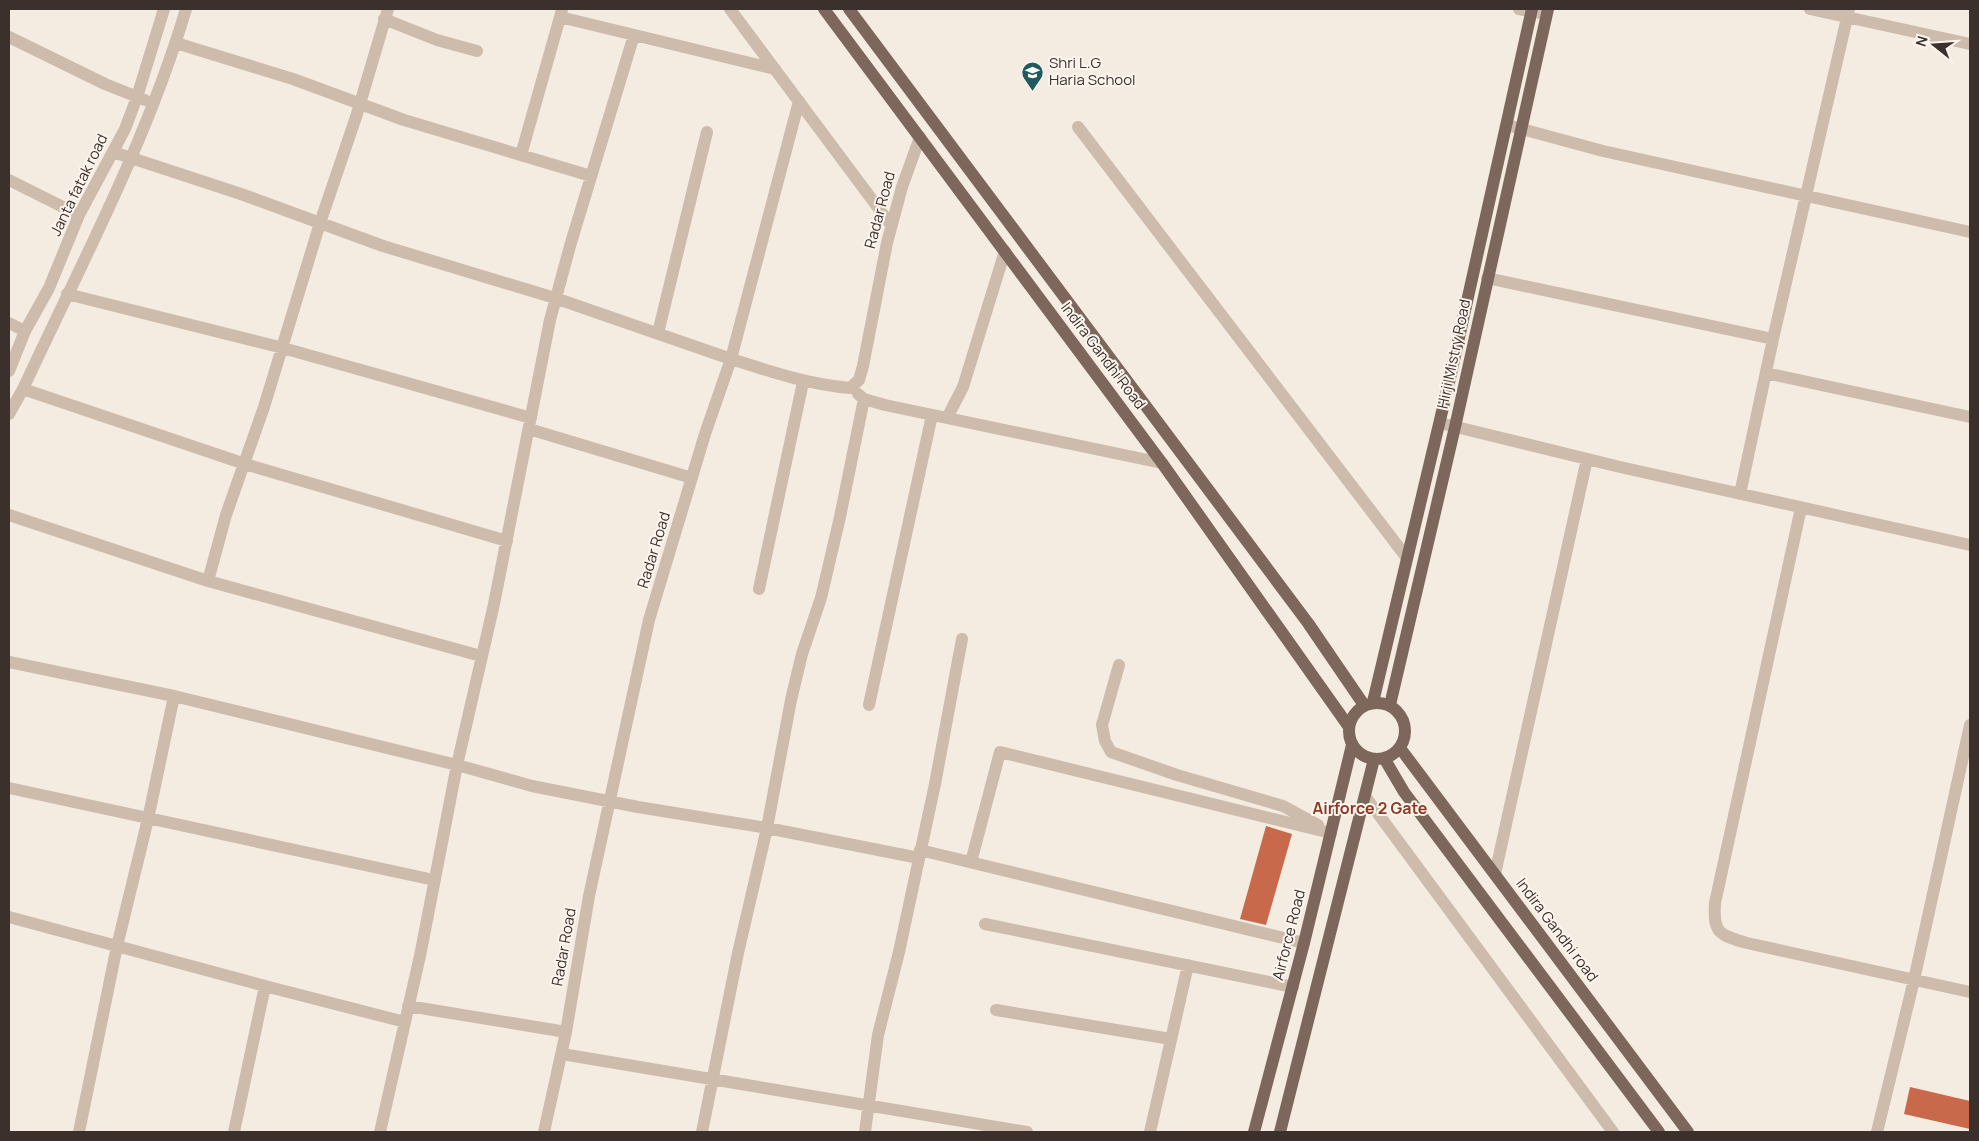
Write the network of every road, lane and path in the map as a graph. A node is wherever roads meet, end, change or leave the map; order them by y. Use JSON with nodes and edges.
{"nodes":[{"id":1,"x":164,"y":9,"type":"edge"},
{"id":2,"x":186,"y":9,"type":"edge"},
{"id":3,"x":730,"y":9,"type":"edge"},
{"id":4,"x":824,"y":9,"type":"edge"},
{"id":5,"x":849,"y":9,"type":"edge"},
{"id":6,"x":1518,"y":9,"type":"edge"},
{"id":7,"x":1810,"y":9,"type":"edge"},
{"id":8,"x":1532,"y":10,"type":"edge"},
{"id":9,"x":1547,"y":12,"type":"edge"},
{"id":10,"x":561,"y":13,"type":"edge"},
{"id":11,"x":1848,"y":13,"type":"edge"},
{"id":12,"x":386,"y":14,"type":"edge"},
{"id":13,"x":634,"y":35,"type":"junction"},
{"id":14,"x":9,"y":37,"type":"edge"},
{"id":15,"x":176,"y":43,"type":"junction"},
{"id":16,"x":1970,"y":44,"type":"edge"},
{"id":17,"x":477,"y":51,"type":"dead end"},
{"id":18,"x":775,"y":69,"type":"junction"},
{"id":19,"x":137,"y":97,"type":"junction"},
{"id":20,"x":799,"y":101,"type":"junction"},
{"id":21,"x":152,"y":103,"type":"junction"},
{"id":22,"x":360,"y":105,"type":"junction"},
{"id":23,"x":1507,"y":125,"type":"junction"},
{"id":24,"x":1078,"y":127,"type":"dead end"},
{"id":25,"x":1520,"y":129,"type":"junction"},
{"id":26,"x":707,"y":132,"type":"dead end"},
{"id":27,"x":920,"y":137,"type":"junction"},
{"id":28,"x":113,"y":152,"type":"junction"},
{"id":29,"x":520,"y":155,"type":"junction"},
{"id":30,"x":131,"y":158,"type":"junction"},
{"id":31,"x":591,"y":176,"type":"junction"},
{"id":32,"x":9,"y":180,"type":"edge"},
{"id":33,"x":1807,"y":196,"type":"junction"},
{"id":34,"x":79,"y":215,"type":"junction"},
{"id":35,"x":320,"y":223,"type":"junction"},
{"id":36,"x":891,"y":225,"type":"junction"},
{"id":37,"x":1970,"y":232,"type":"edge"},
{"id":38,"x":1005,"y":251,"type":"junction"},
{"id":39,"x":1487,"y":278,"type":"junction"},
{"id":40,"x":67,"y":294,"type":"junction"},
{"id":41,"x":556,"y":298,"type":"junction"},
{"id":42,"x":9,"y":323,"type":"edge"},
{"id":43,"x":26,"y":331,"type":"junction"},
{"id":44,"x":658,"y":333,"type":"junction"},
{"id":45,"x":1773,"y":339,"type":"junction"},
{"id":46,"x":282,"y":348,"type":"junction"},
{"id":47,"x":731,"y":359,"type":"junction"},
{"id":48,"x":9,"y":370,"type":"edge"},
{"id":49,"x":1766,"y":374,"type":"junction"},
{"id":50,"x":804,"y":382,"type":"junction"},
{"id":51,"x":850,"y":388,"type":"junction"},
{"id":52,"x":22,"y":389,"type":"junction"},
{"id":53,"x":864,"y":399,"type":"junction"},
{"id":54,"x":9,"y":414,"type":"edge"},
{"id":55,"x":932,"y":415,"type":"junction"},
{"id":56,"x":1970,"y":417,"type":"edge"},
{"id":57,"x":947,"y":418,"type":"junction"},
{"id":58,"x":1440,"y":423,"type":"junction"},
{"id":59,"x":530,"y":424,"type":"junction"},
{"id":60,"x":1455,"y":427,"type":"junction"},
{"id":61,"x":1587,"y":459,"type":"junction"},
{"id":62,"x":245,"y":464,"type":"junction"},
{"id":63,"x":1162,"y":464,"type":"junction"},
{"id":64,"x":692,"y":478,"type":"junction"},
{"id":65,"x":1740,"y":494,"type":"junction"},
{"id":66,"x":1801,"y":508,"type":"junction"},
{"id":67,"x":9,"y":515,"type":"edge"},
{"id":68,"x":507,"y":541,"type":"junction"},
{"id":69,"x":1970,"y":545,"type":"edge"},
{"id":70,"x":1407,"y":558,"type":"junction"},
{"id":71,"x":208,"y":581,"type":"junction"},
{"id":72,"x":759,"y":589,"type":"dead end"},
{"id":73,"x":962,"y":638,"type":"dead end"},
{"id":74,"x":480,"y":656,"type":"junction"},
{"id":75,"x":9,"y":662,"type":"edge"},
{"id":76,"x":1119,"y":665,"type":"dead end"},
{"id":77,"x":174,"y":696,"type":"junction"},
{"id":78,"x":869,"y":704,"type":"dead end"},
{"id":79,"x":1368,"y":704,"type":"junction"},
{"id":80,"x":1390,"y":705,"type":"junction"},
{"id":81,"x":1970,"y":726,"type":"edge"},
{"id":82,"x":1348,"y":727,"type":"junction"},
{"id":83,"x":1352,"y":744,"type":"junction"},
{"id":84,"x":1400,"y":748,"type":"junction"},
{"id":85,"x":1379,"y":759,"type":"junction"},
{"id":86,"x":457,"y":765,"type":"junction"},
{"id":87,"x":9,"y":788,"type":"edge"},
{"id":88,"x":1365,"y":796,"type":"junction"},
{"id":89,"x":609,"y":801,"type":"junction"},
{"id":90,"x":148,"y":819,"type":"junction"},
{"id":91,"x":767,"y":828,"type":"junction"},
{"id":92,"x":1331,"y":833,"type":"junction"},
{"id":93,"x":920,"y":854,"type":"junction"},
{"id":94,"x":971,"y":862,"type":"junction"},
{"id":95,"x":1495,"y":874,"type":"junction"},
{"id":96,"x":434,"y":880,"type":"junction"},
{"id":97,"x":9,"y":917,"type":"edge"},
{"id":98,"x":985,"y":924,"type":"dead end"},
{"id":99,"x":1304,"y":943,"type":"junction"},
{"id":100,"x":118,"y":946,"type":"junction"},
{"id":101,"x":1188,"y":965,"type":"junction"},
{"id":102,"x":1914,"y":980,"type":"junction"},
{"id":103,"x":265,"y":986,"type":"junction"},
{"id":104,"x":1293,"y":987,"type":"junction"},
{"id":105,"x":1970,"y":992,"type":"edge"},
{"id":106,"x":408,"y":1006,"type":"junction"},
{"id":107,"x":996,"y":1010,"type":"dead end"},
{"id":108,"x":404,"y":1022,"type":"junction"},
{"id":109,"x":566,"y":1032,"type":"junction"},
{"id":110,"x":1171,"y":1039,"type":"junction"},
{"id":111,"x":562,"y":1054,"type":"junction"},
{"id":112,"x":713,"y":1079,"type":"junction"},
{"id":113,"x":869,"y":1105,"type":"junction"},
{"id":114,"x":956,"y":1126,"type":"edge"},
{"id":115,"x":79,"y":1132,"type":"edge"},
{"id":116,"x":234,"y":1132,"type":"edge"},
{"id":117,"x":380,"y":1132,"type":"edge"},
{"id":118,"x":544,"y":1132,"type":"edge"},
{"id":119,"x":702,"y":1132,"type":"edge"},
{"id":120,"x":865,"y":1132,"type":"edge"},
{"id":121,"x":1028,"y":1132,"type":"edge"},
{"id":122,"x":1150,"y":1132,"type":"edge"},
{"id":123,"x":1254,"y":1132,"type":"edge"},
{"id":124,"x":1280,"y":1132,"type":"edge"},
{"id":125,"x":1613,"y":1132,"type":"edge"},
{"id":126,"x":1659,"y":1132,"type":"edge"},
{"id":127,"x":1688,"y":1132,"type":"edge"},
{"id":128,"x":1878,"y":1132,"type":"edge"}],
"edges":[{"from":1,"to":19,"type":"street","name":"Janta fatak road"},
{"from":2,"to":15,"type":"street"},
{"from":3,"to":18,"type":"street"},
{"from":4,"to":27,"type":"main road","name":"Indira Gandhi Road"},
{"from":5,"to":79,"type":"main road","name":"Indira Gandhi Road"},
{"from":6,"to":8,"type":"street"},
{"from":7,"to":11,"type":"street"},
{"from":8,"to":9,"type":"street"},
{"from":8,"to":23,"type":"main road","name":"Hirji Mistry Road"},
{"from":9,"to":25,"type":"main road","name":"Hirji Mistry Road"},
{"from":10,"to":13,"type":"street"},
{"from":10,"to":29,"type":"street"},
{"from":11,"to":16,"type":"street"},
{"from":11,"to":33,"type":"street"},
{"from":12,"to":17,"type":"street"},
{"from":12,"to":22,"type":"street"},
{"from":13,"to":18,"type":"street"},
{"from":13,"to":31,"type":"street"},
{"from":14,"to":19,"type":"street"},
{"from":15,"to":21,"type":"street"},
{"from":15,"to":22,"type":"street"},
{"from":18,"to":20,"type":"street"},
{"from":19,"to":21,"type":"street"},
{"from":19,"to":28,"type":"street","name":"Janta fatak road"},
{"from":20,"to":36,"type":"street"},
{"from":20,"to":47,"type":"street","name":"Radar Road"},
{"from":21,"to":30,"type":"street"},
{"from":22,"to":29,"type":"street"},
{"from":22,"to":35,"type":"street"},
{"from":23,"to":25,"type":"street"},
{"from":23,"to":58,"type":"main road","name":"Hirji Mistry Road"},
{"from":24,"to":70,"type":"street"},
{"from":25,"to":33,"type":"street"},
{"from":25,"to":39,"type":"main road","name":"Hirji Mistry Road"},
{"from":26,"to":44,"type":"street"},
{"from":27,"to":36,"type":"street","name":"Radar Road"},
{"from":27,"to":38,"type":"main road","name":"Indira Gandhi Road"},
{"from":28,"to":30,"type":"street"},
{"from":28,"to":34,"type":"street","name":"Janta fatak road"},
{"from":29,"to":31,"type":"street"},
{"from":30,"to":35,"type":"street"},
{"from":30,"to":40,"type":"street"},
{"from":31,"to":41,"type":"street"},
{"from":32,"to":34,"type":"street"},
{"from":33,"to":37,"type":"street"},
{"from":33,"to":45,"type":"street"},
{"from":34,"to":43,"type":"street","name":"Janta fatak road"},
{"from":35,"to":41,"type":"street"},
{"from":35,"to":46,"type":"street"},
{"from":36,"to":51,"type":"street","name":"Radar Road"},
{"from":38,"to":57,"type":"street"},
{"from":38,"to":63,"type":"main road","name":"Indira Gandhi Road"},
{"from":39,"to":45,"type":"street"},
{"from":39,"to":60,"type":"main road","name":"Hirji Mistry Road"},
{"from":40,"to":46,"type":"street"},
{"from":40,"to":52,"type":"street"},
{"from":41,"to":44,"type":"street"},
{"from":41,"to":59,"type":"street"},
{"from":42,"to":43,"type":"street"},
{"from":43,"to":48,"type":"street","name":"Janta fatak road"},
{"from":44,"to":47,"type":"street"},
{"from":45,"to":49,"type":"street"},
{"from":46,"to":59,"type":"street"},
{"from":46,"to":62,"type":"street"},
{"from":47,"to":50,"type":"street"},
{"from":47,"to":64,"type":"street","name":"Radar Road"},
{"from":49,"to":56,"type":"street"},
{"from":49,"to":65,"type":"street"},
{"from":50,"to":51,"type":"street"},
{"from":50,"to":72,"type":"street"},
{"from":51,"to":53,"type":"street"},
{"from":52,"to":54,"type":"street"},
{"from":52,"to":62,"type":"street"},
{"from":53,"to":55,"type":"street"},
{"from":53,"to":91,"type":"street"},
{"from":55,"to":57,"type":"street"},
{"from":55,"to":78,"type":"street"},
{"from":57,"to":63,"type":"street"},
{"from":58,"to":60,"type":"street"},
{"from":58,"to":70,"type":"main road","name":"Hirji Mistry Road"},
{"from":59,"to":64,"type":"street"},
{"from":59,"to":68,"type":"street"},
{"from":60,"to":61,"type":"street"},
{"from":60,"to":80,"type":"main road","name":"Hirji Mistry Road"},
{"from":61,"to":65,"type":"street"},
{"from":61,"to":95,"type":"street"},
{"from":62,"to":68,"type":"street"},
{"from":62,"to":71,"type":"street"},
{"from":63,"to":82,"type":"main road","name":"Indira Gandhi Road"},
{"from":64,"to":89,"type":"street","name":"Radar Road"},
{"from":65,"to":66,"type":"street"},
{"from":66,"to":69,"type":"street"},
{"from":66,"to":102,"type":"street"},
{"from":67,"to":71,"type":"street"},
{"from":68,"to":74,"type":"street"},
{"from":70,"to":79,"type":"main road","name":"Hirji Mistry Road"},
{"from":71,"to":74,"type":"street"},
{"from":73,"to":93,"type":"street"},
{"from":74,"to":86,"type":"street"},
{"from":75,"to":77,"type":"street"},
{"from":76,"to":92,"type":"street"},
{"from":77,"to":86,"type":"street"},
{"from":77,"to":90,"type":"street"},
{"from":79,"to":80,"type":"main road"},
{"from":79,"to":82,"type":"main road"},
{"from":80,"to":84,"type":"main road"},
{"from":81,"to":102,"type":"street"},
{"from":82,"to":83,"type":"main road"},
{"from":83,"to":85,"type":"main road"},
{"from":83,"to":92,"type":"main road","name":"Airforce Road"},
{"from":84,"to":85,"type":"main road"},
{"from":84,"to":95,"type":"main road","name":"Indira Gandhi road"},
{"from":85,"to":88,"type":"main road"},
{"from":85,"to":126,"type":"main road"},
{"from":86,"to":89,"type":"street"},
{"from":86,"to":96,"type":"street"},
{"from":87,"to":90,"type":"street"},
{"from":88,"to":124,"type":"main road"},
{"from":88,"to":125,"type":"street"},
{"from":89,"to":91,"type":"street"},
{"from":89,"to":109,"type":"street","name":"Radar Road"},
{"from":90,"to":96,"type":"street"},
{"from":90,"to":100,"type":"street"},
{"from":91,"to":93,"type":"street"},
{"from":91,"to":112,"type":"street"},
{"from":92,"to":94,"type":"street"},
{"from":92,"to":99,"type":"main road","name":"Airforce Road"},
{"from":93,"to":94,"type":"street"},
{"from":93,"to":113,"type":"street"},
{"from":94,"to":99,"type":"street"},
{"from":95,"to":127,"type":"main road","name":"Indira Gandhi road"},
{"from":96,"to":106,"type":"street"},
{"from":97,"to":100,"type":"street"},
{"from":98,"to":101,"type":"street"},
{"from":99,"to":104,"type":"main road","name":"Airforce Road"},
{"from":100,"to":103,"type":"street"},
{"from":100,"to":115,"type":"street"},
{"from":101,"to":104,"type":"street"},
{"from":101,"to":110,"type":"street"},
{"from":102,"to":105,"type":"street"},
{"from":102,"to":128,"type":"street"},
{"from":103,"to":108,"type":"street"},
{"from":103,"to":116,"type":"street"},
{"from":104,"to":123,"type":"main road","name":"Airforce Road"},
{"from":106,"to":108,"type":"street"},
{"from":106,"to":109,"type":"street"},
{"from":107,"to":110,"type":"street"},
{"from":108,"to":117,"type":"street"},
{"from":109,"to":111,"type":"street","name":"Radar Road"},
{"from":110,"to":122,"type":"street"},
{"from":111,"to":112,"type":"street"},
{"from":111,"to":118,"type":"street","name":"Radar Road"},
{"from":112,"to":113,"type":"street"},
{"from":112,"to":119,"type":"street"},
{"from":113,"to":114,"type":"street"},
{"from":113,"to":120,"type":"street"},
{"from":114,"to":121,"type":"street"}]}
